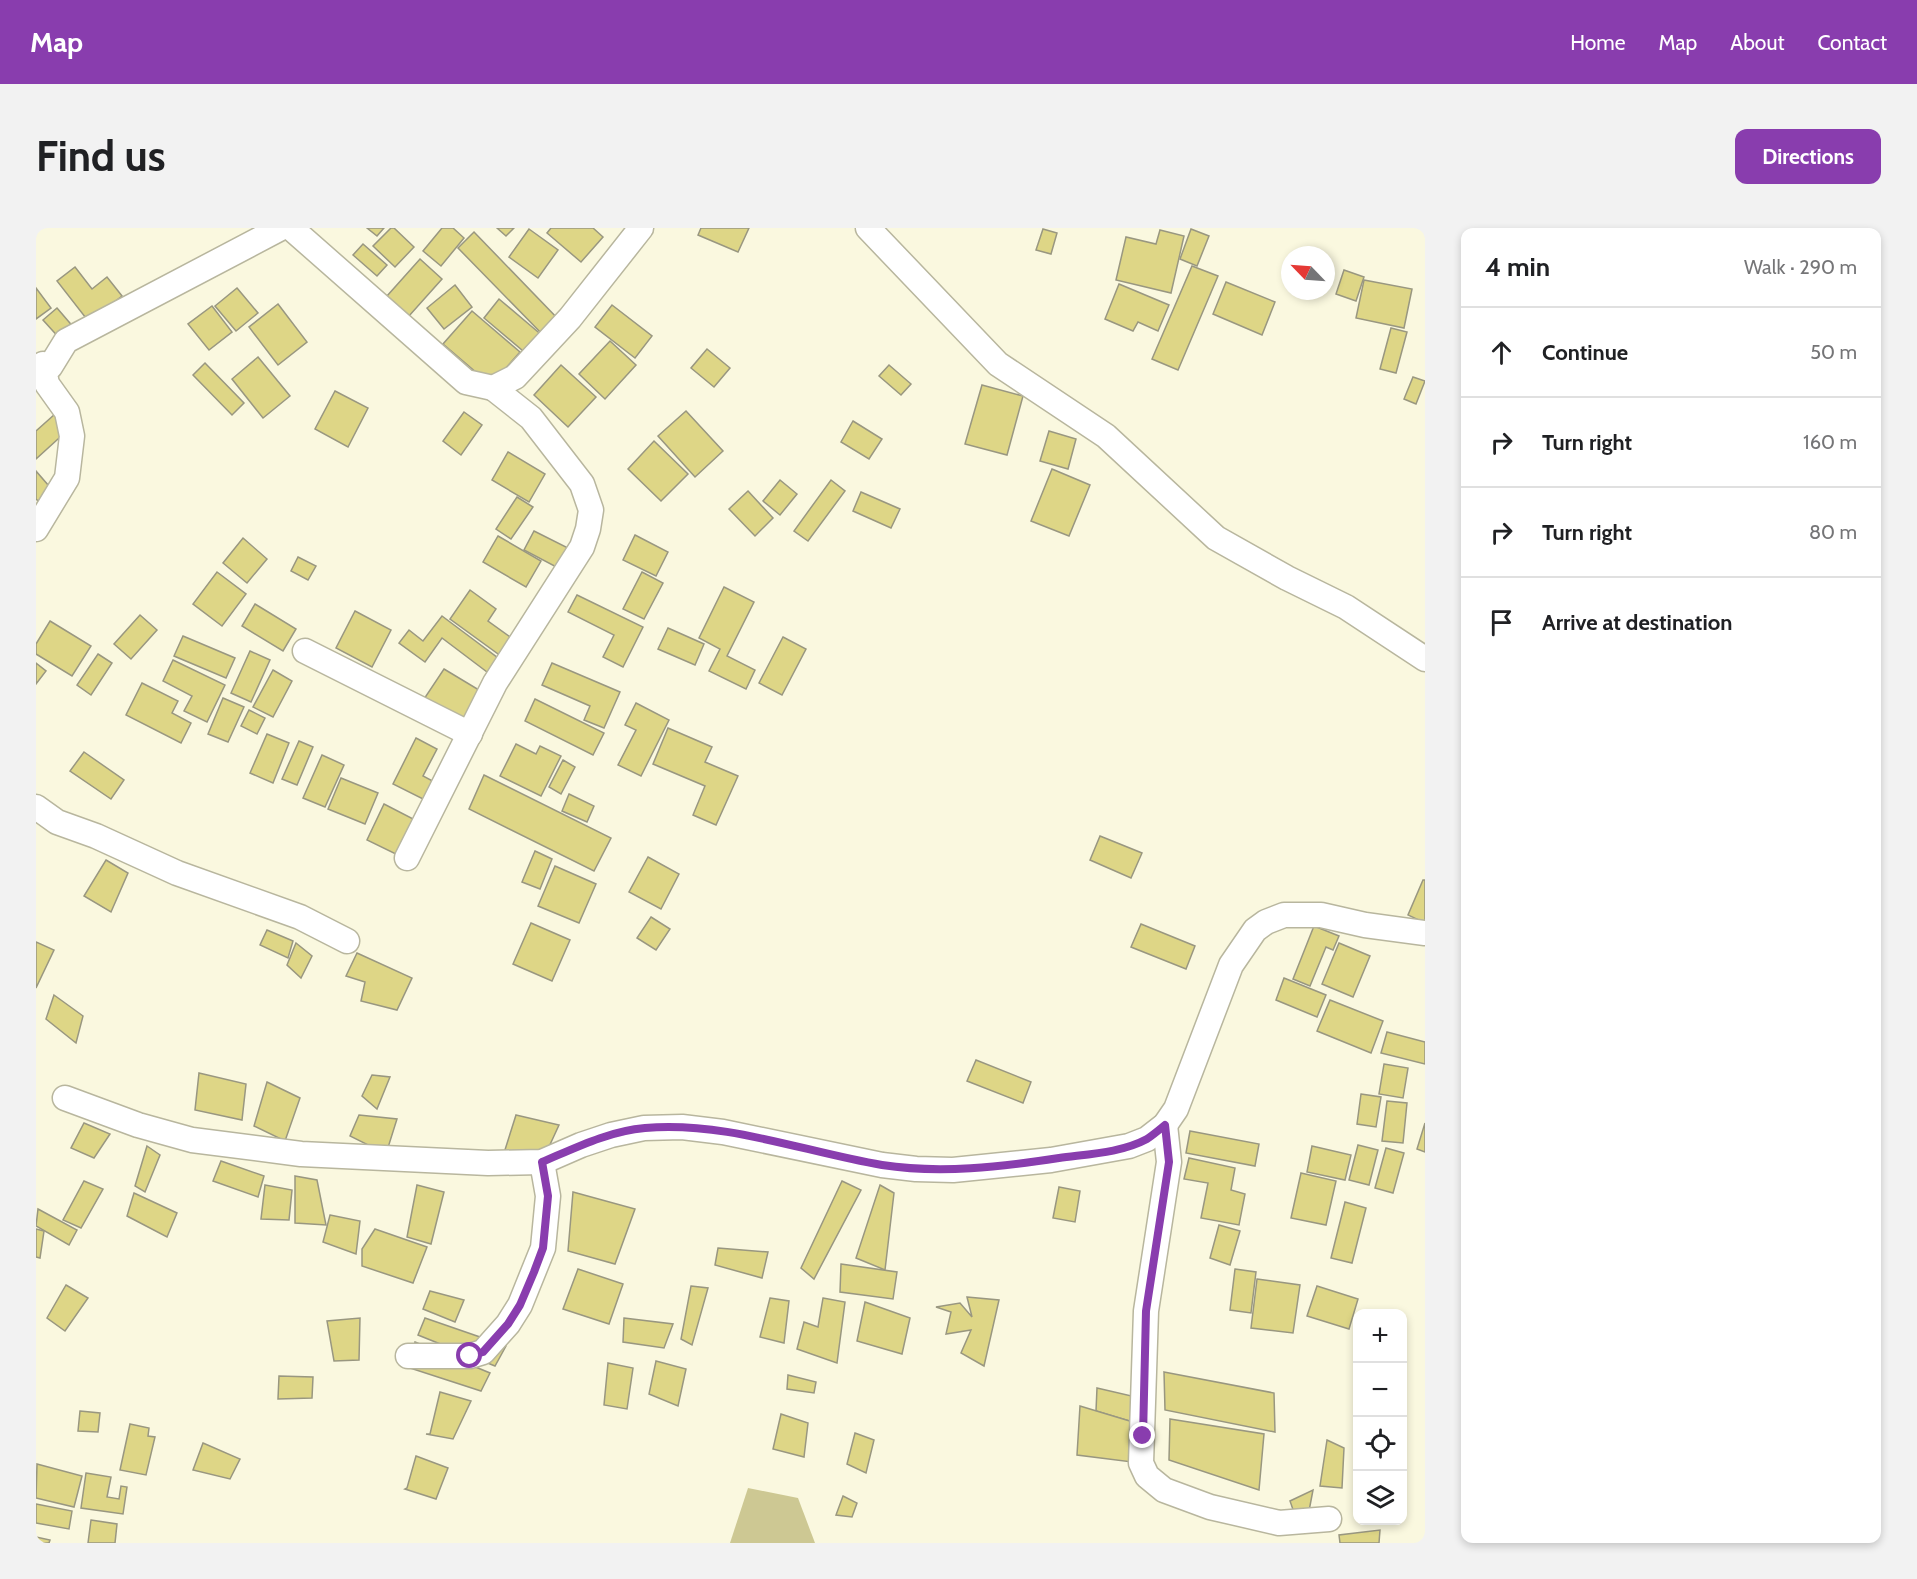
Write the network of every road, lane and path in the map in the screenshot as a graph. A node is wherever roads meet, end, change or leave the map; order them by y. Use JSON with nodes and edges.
{"nodes":[{"id":1,"x":282,"y":228,"type":"edge"},
{"id":2,"x":291,"y":228,"type":"edge"},
{"id":3,"x":641,"y":228,"type":"edge"},
{"id":4,"x":868,"y":228,"type":"edge"},
{"id":5,"x":43,"y":364,"type":"edge"},
{"id":6,"x":493,"y":388,"type":"junction"},
{"id":7,"x":36,"y":529,"type":"edge"},
{"id":8,"x":305,"y":651,"type":"dead end"},
{"id":9,"x":1425,"y":659,"type":"edge"},
{"id":10,"x":470,"y":734,"type":"junction"},
{"id":11,"x":36,"y":807,"type":"edge"},
{"id":12,"x":407,"y":858,"type":"dead end"},
{"id":13,"x":1425,"y":933,"type":"edge"},
{"id":14,"x":347,"y":941,"type":"dead end"},
{"id":15,"x":65,"y":1098,"type":"dead end"},
{"id":16,"x":1165,"y":1125,"type":"junction"},
{"id":17,"x":542,"y":1162,"type":"junction"},
{"id":18,"x":408,"y":1356,"type":"dead end"},
{"id":19,"x":1329,"y":1519,"type":"dead end"}],
"edges":[{"from":1,"to":5,"type":"street"},
{"from":2,"to":6,"type":"street"},
{"from":3,"to":6,"type":"street"},
{"from":4,"to":9,"type":"street"},
{"from":5,"to":7,"type":"street"},
{"from":6,"to":10,"type":"street"},
{"from":8,"to":10,"type":"street"},
{"from":10,"to":12,"type":"street"},
{"from":11,"to":14,"type":"street"},
{"from":13,"to":16,"type":"street"},
{"from":15,"to":17,"type":"street"},
{"from":16,"to":17,"type":"street"},
{"from":16,"to":19,"type":"street"},
{"from":17,"to":18,"type":"street"}]}
